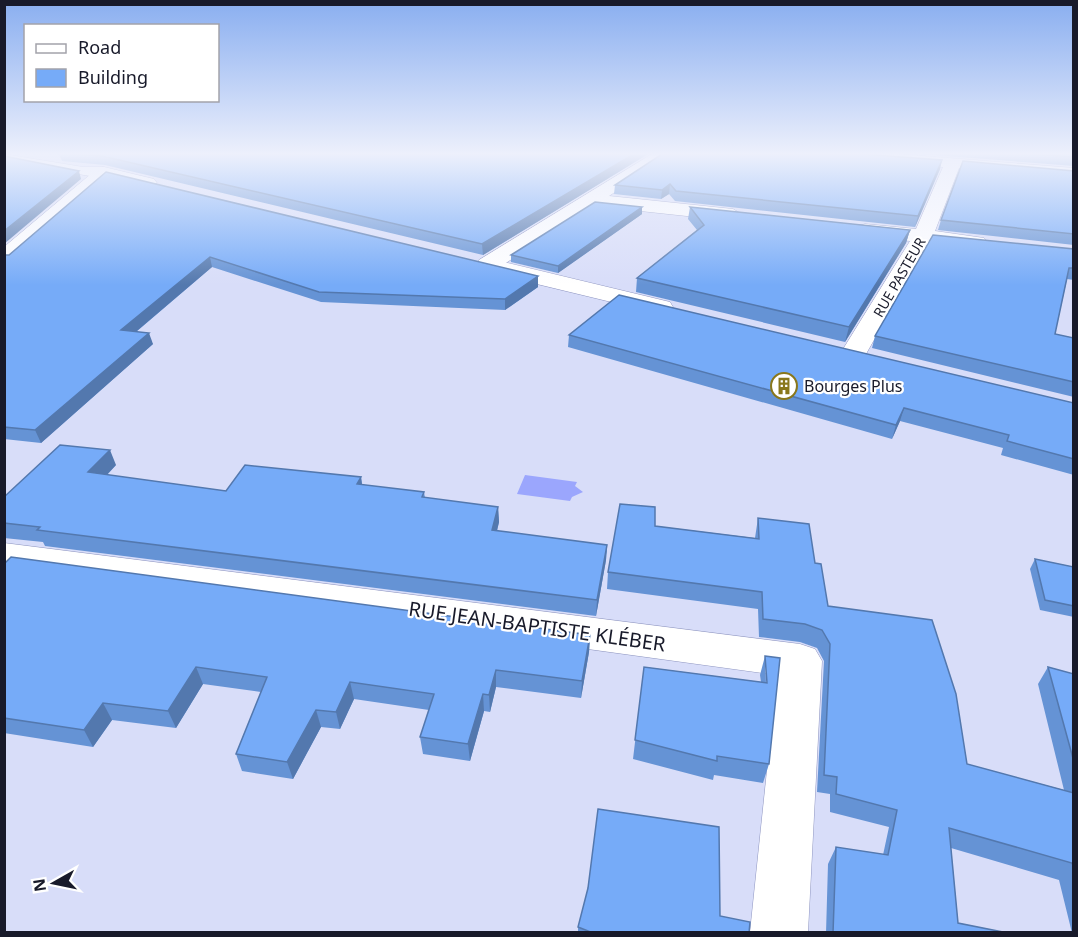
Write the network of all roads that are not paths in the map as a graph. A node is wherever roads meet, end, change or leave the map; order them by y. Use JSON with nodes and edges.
{"nodes":[{"id":1,"x":73,"y":198,"type":"edge"},
{"id":2,"x":596,"y":198,"type":"edge"},
{"id":3,"x":945,"y":198,"type":"edge"},
{"id":4,"x":592,"y":200,"type":"junction"},
{"id":5,"x":757,"y":218,"type":"edge"},
{"id":6,"x":840,"y":227,"type":"edge"},
{"id":7,"x":923,"y":236,"type":"junction"},
{"id":8,"x":993,"y":244,"type":"edge"},
{"id":9,"x":4,"y":258,"type":"edge"},
{"id":10,"x":465,"y":260,"type":"edge"},
{"id":11,"x":487,"y":265,"type":"junction"},
{"id":12,"x":683,"y":313,"type":"edge"},
{"id":13,"x":852,"y":354,"type":"edge"},
{"id":14,"x":4,"y":556,"type":"edge"},
{"id":15,"x":779,"y":933,"type":"edge"}],
"edges":[{"from":1,"to":9,"type":"street"},
{"from":2,"to":4,"type":"street"},
{"from":3,"to":7,"type":"street","name":"RUE PASTEUR"},
{"from":4,"to":5,"type":"street"},
{"from":4,"to":11,"type":"street"},
{"from":6,"to":7,"type":"street"},
{"from":7,"to":8,"type":"street"},
{"from":7,"to":13,"type":"street","name":"RUE PASTEUR"},
{"from":10,"to":11,"type":"street"},
{"from":11,"to":12,"type":"street"},
{"from":14,"to":15,"type":"street","name":"RUE JEAN-BAPTISTE KLÉBER"}]}
